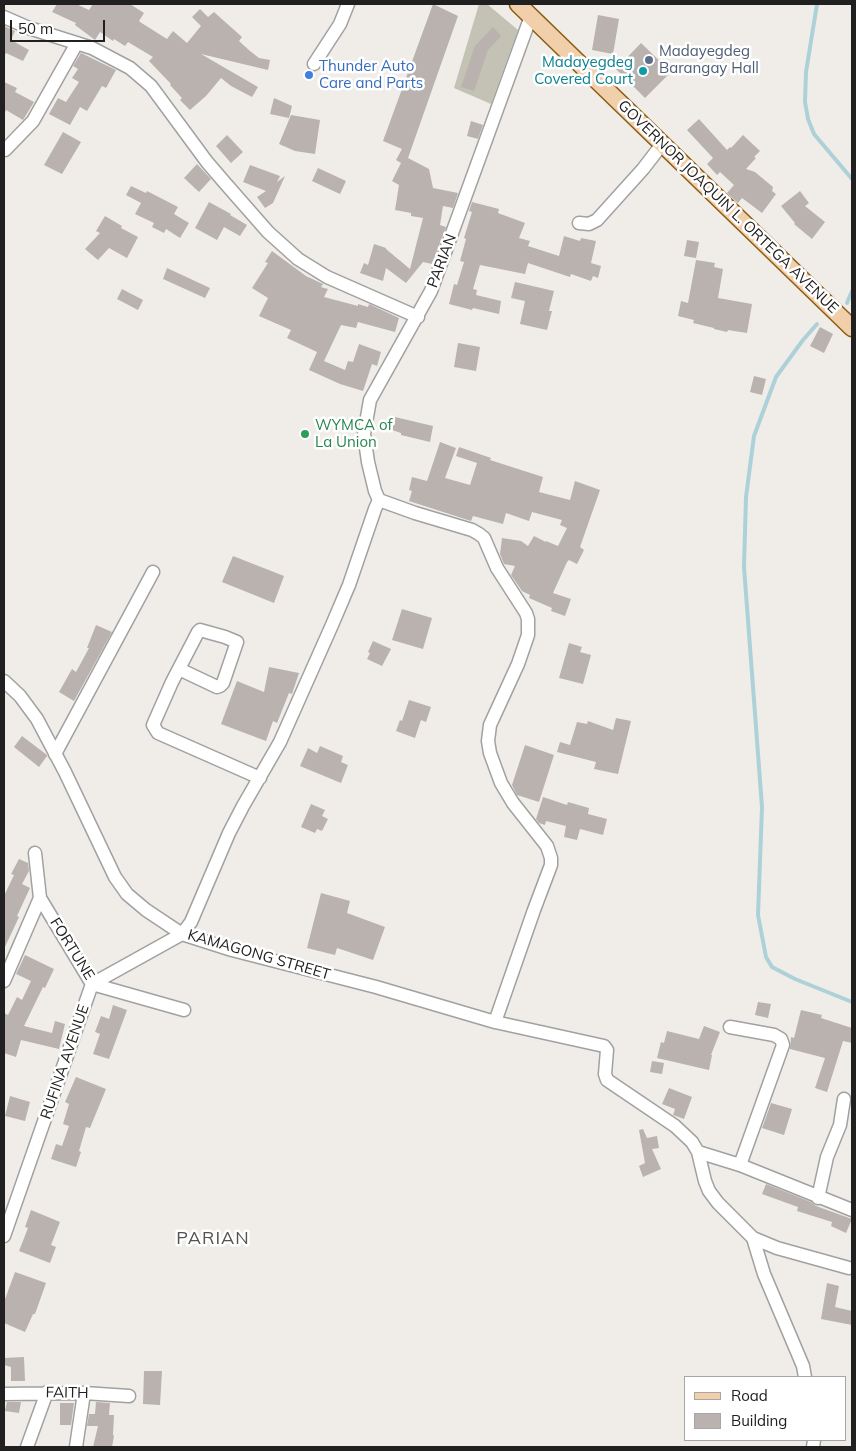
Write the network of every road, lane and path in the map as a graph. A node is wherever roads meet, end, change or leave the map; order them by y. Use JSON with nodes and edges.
{"nodes":[{"id":1,"x":348,"y":4,"type":"edge"},
{"id":2,"x":518,"y":4,"type":"edge"},
{"id":3,"x":531,"y":16,"type":"junction"},
{"id":4,"x":4,"y":17,"type":"edge"},
{"id":5,"x":77,"y":43,"type":"junction"},
{"id":6,"x":314,"y":64,"type":"dead end"},
{"id":7,"x":663,"y":143,"type":"junction"},
{"id":8,"x":5,"y":150,"type":"dead end"},
{"id":9,"x":579,"y":223,"type":"dead end"},
{"id":10,"x":418,"y":317,"type":"junction"},
{"id":11,"x":852,"y":328,"type":"edge"},
{"id":12,"x":379,"y":500,"type":"junction"},
{"id":13,"x":153,"y":572,"type":"dead end"},
{"id":14,"x":179,"y":668,"type":"junction"},
{"id":15,"x":4,"y":682,"type":"edge"},
{"id":16,"x":55,"y":754,"type":"junction"},
{"id":17,"x":260,"y":778,"type":"junction"},
{"id":18,"x":35,"y":853,"type":"dead end"},
{"id":19,"x":40,"y":898,"type":"junction"},
{"id":20,"x":182,"y":934,"type":"junction"},
{"id":21,"x":4,"y":981,"type":"edge"},
{"id":22,"x":92,"y":984,"type":"junction"},
{"id":23,"x":184,"y":1010,"type":"dead end"},
{"id":24,"x":495,"y":1022,"type":"junction"},
{"id":25,"x":730,"y":1027,"type":"dead end"},
{"id":26,"x":844,"y":1099,"type":"dead end"},
{"id":27,"x":698,"y":1152,"type":"junction"},
{"id":28,"x":740,"y":1165,"type":"junction"},
{"id":29,"x":818,"y":1198,"type":"junction"},
{"id":30,"x":852,"y":1210,"type":"edge"},
{"id":31,"x":4,"y":1236,"type":"edge"},
{"id":32,"x":753,"y":1238,"type":"junction"},
{"id":33,"x":849,"y":1268,"type":"dead end"},
{"id":34,"x":805,"y":1376,"type":"edge"},
{"id":35,"x":48,"y":1392,"type":"junction"},
{"id":36,"x":84,"y":1393,"type":"junction"},
{"id":37,"x":4,"y":1394,"type":"edge"},
{"id":38,"x":129,"y":1396,"type":"dead end"},
{"id":39,"x":28,"y":1447,"type":"edge"},
{"id":40,"x":76,"y":1447,"type":"edge"}],
"edges":[{"from":1,"to":6,"type":"street"},
{"from":2,"to":3,"type":"main road","name":"GOVERNOR JOAQUIN L. ORTEGA AVENUE"},
{"from":3,"to":7,"type":"main road","name":"GOVERNOR JOAQUIN L. ORTEGA AVENUE"},
{"from":3,"to":10,"type":"street","name":"PARIAN"},
{"from":4,"to":5,"type":"street"},
{"from":5,"to":8,"type":"street"},
{"from":5,"to":10,"type":"street"},
{"from":7,"to":9,"type":"street"},
{"from":7,"to":11,"type":"main road","name":"GOVERNOR JOAQUIN L. ORTEGA AVENUE"},
{"from":10,"to":12,"type":"street","name":"PARIAN"},
{"from":12,"to":17,"type":"street"},
{"from":12,"to":24,"type":"street"},
{"from":13,"to":16,"type":"street"},
{"from":14,"to":14,"type":"street"},
{"from":14,"to":17,"type":"street"},
{"from":15,"to":16,"type":"street","name":"KAMAGONG STREET"},
{"from":16,"to":20,"type":"street","name":"KAMAGONG STREET"},
{"from":17,"to":20,"type":"street"},
{"from":18,"to":19,"type":"street","name":"FORTUNE"},
{"from":19,"to":21,"type":"street"},
{"from":19,"to":22,"type":"street","name":"FORTUNE"},
{"from":20,"to":22,"type":"street","name":"RUFINA AVENUE"},
{"from":20,"to":24,"type":"street","name":"KAMAGONG STREET"},
{"from":22,"to":23,"type":"street","name":"FORTUNE"},
{"from":22,"to":31,"type":"street","name":"RUFINA AVENUE"},
{"from":24,"to":27,"type":"street","name":"KAMAGONG STREET"},
{"from":25,"to":28,"type":"street"},
{"from":26,"to":29,"type":"street"},
{"from":27,"to":28,"type":"street"},
{"from":27,"to":32,"type":"street"},
{"from":28,"to":29,"type":"street"},
{"from":29,"to":30,"type":"street"},
{"from":32,"to":33,"type":"street"},
{"from":32,"to":34,"type":"street"},
{"from":35,"to":36,"type":"street","name":"FAITH"},
{"from":35,"to":37,"type":"street","name":"FAITH"},
{"from":35,"to":39,"type":"street"},
{"from":36,"to":38,"type":"street","name":"FAITH"},
{"from":36,"to":40,"type":"street"}]}
